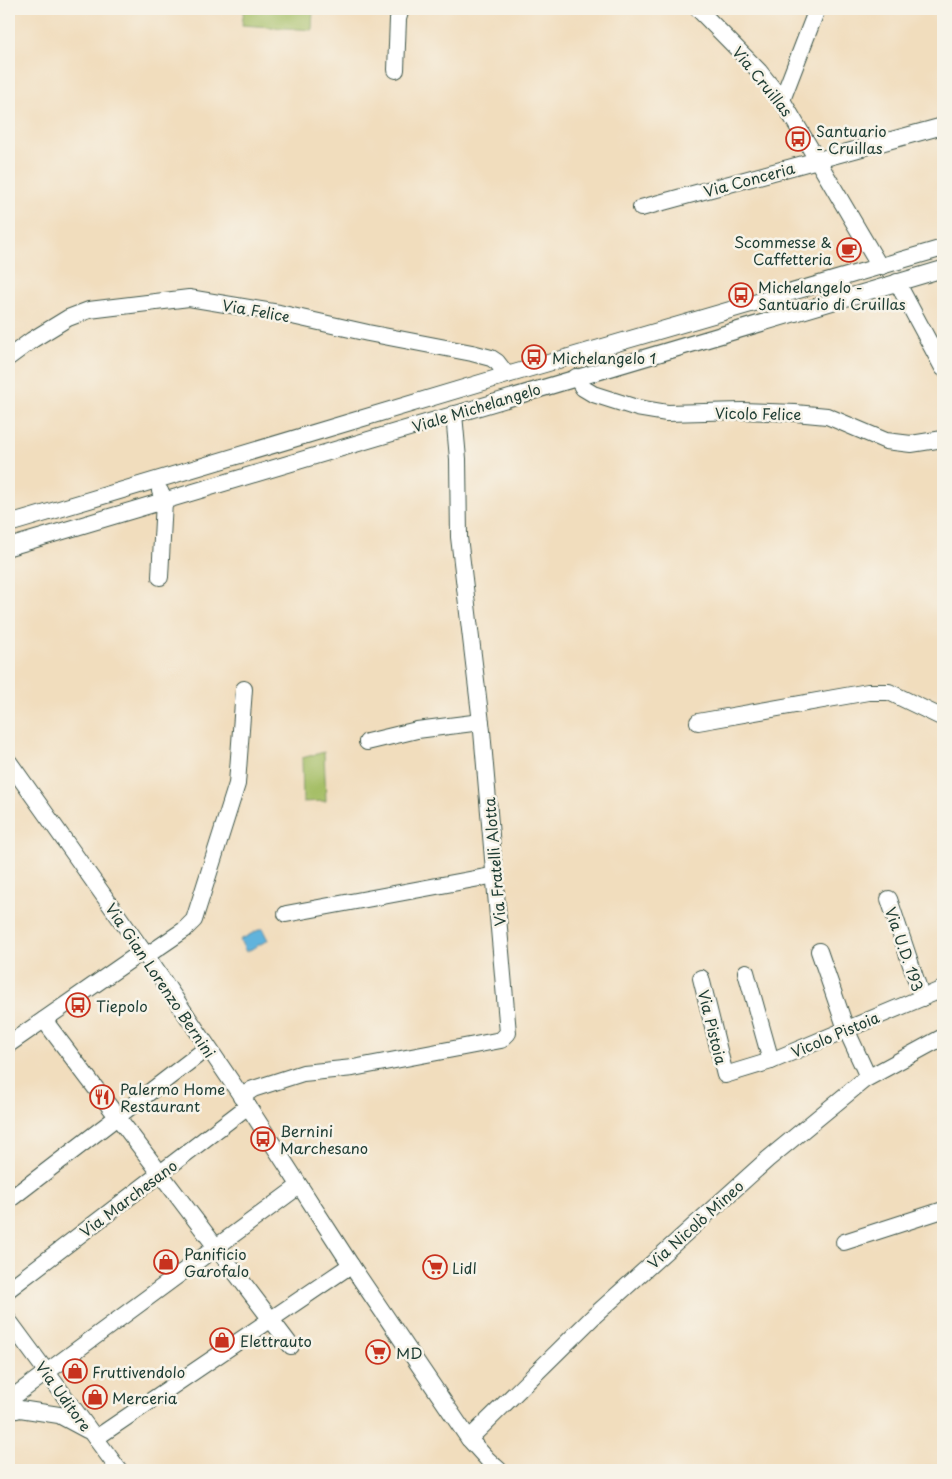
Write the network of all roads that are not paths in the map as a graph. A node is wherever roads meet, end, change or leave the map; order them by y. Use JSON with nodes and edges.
{"nodes":[{"id":1,"x":402,"y":9,"type":"edge"},
{"id":2,"x":698,"y":9,"type":"edge"},
{"id":3,"x":818,"y":9,"type":"edge"},
{"id":4,"x":396,"y":70,"type":"dead end"},
{"id":5,"x":782,"y":100,"type":"junction"},
{"id":6,"x":943,"y":126,"type":"edge"},
{"id":7,"x":818,"y":160,"type":"junction"},
{"id":8,"x":641,"y":208,"type":"dead end"},
{"id":9,"x":943,"y":248,"type":"edge"},
{"id":10,"x":880,"y":267,"type":"junction"},
{"id":11,"x":943,"y":269,"type":"edge"},
{"id":12,"x":897,"y":282,"type":"junction"},
{"id":13,"x":9,"y":357,"type":"edge"},
{"id":14,"x":943,"y":368,"type":"edge"},
{"id":15,"x":507,"y":375,"type":"junction"},
{"id":16,"x":576,"y":377,"type":"junction"},
{"id":17,"x":454,"y":414,"type":"junction"},
{"id":18,"x":943,"y":439,"type":"edge"},
{"id":19,"x":157,"y":480,"type":"junction"},
{"id":20,"x":164,"y":501,"type":"junction"},
{"id":21,"x":9,"y":524,"type":"edge"},
{"id":22,"x":9,"y":547,"type":"edge"},
{"id":23,"x":160,"y":577,"type":"dead end"},
{"id":24,"x":244,"y":689,"type":"dead end"},
{"id":25,"x":943,"y":718,"type":"edge"},
{"id":26,"x":481,"y":722,"type":"junction"},
{"id":27,"x":698,"y":722,"type":"dead end"},
{"id":28,"x":367,"y":742,"type":"dead end"},
{"id":29,"x":9,"y":762,"type":"edge"},
{"id":30,"x":496,"y":875,"type":"junction"},
{"id":31,"x":888,"y":899,"type":"dead end"},
{"id":32,"x":286,"y":914,"type":"dead end"},
{"id":33,"x":819,"y":951,"type":"dead end"},
{"id":34,"x":144,"y":954,"type":"junction"},
{"id":35,"x":746,"y":972,"type":"dead end"},
{"id":36,"x":701,"y":978,"type":"dead end"},
{"id":37,"x":943,"y":989,"type":"edge"},
{"id":38,"x":922,"y":998,"type":"junction"},
{"id":39,"x":44,"y":1020,"type":"junction"},
{"id":40,"x":846,"y":1029,"type":"junction"},
{"id":41,"x":943,"y":1037,"type":"edge"},
{"id":42,"x":9,"y":1044,"type":"edge"},
{"id":43,"x":207,"y":1048,"type":"junction"},
{"id":44,"x":771,"y":1061,"type":"junction"},
{"id":45,"x":725,"y":1075,"type":"joint"},
{"id":46,"x":868,"y":1077,"type":"junction"},
{"id":47,"x":244,"y":1102,"type":"junction"},
{"id":48,"x":118,"y":1116,"type":"junction"},
{"id":49,"x":160,"y":1173,"type":"junction"},
{"id":50,"x":299,"y":1186,"type":"junction"},
{"id":51,"x":9,"y":1200,"type":"edge"},
{"id":52,"x":943,"y":1210,"type":"edge"},
{"id":53,"x":844,"y":1242,"type":"dead end"},
{"id":54,"x":216,"y":1247,"type":"junction"},
{"id":55,"x":351,"y":1265,"type":"junction"},
{"id":56,"x":9,"y":1289,"type":"edge"},
{"id":57,"x":271,"y":1319,"type":"junction"},
{"id":58,"x":9,"y":1321,"type":"edge"},
{"id":59,"x":291,"y":1346,"type":"dead end"},
{"id":60,"x":46,"y":1372,"type":"junction"},
{"id":61,"x":9,"y":1400,"type":"edge"},
{"id":62,"x":9,"y":1412,"type":"edge"},
{"id":63,"x":93,"y":1436,"type":"junction"},
{"id":64,"x":470,"y":1438,"type":"junction"},
{"id":65,"x":120,"y":1470,"type":"edge"},
{"id":66,"x":499,"y":1470,"type":"edge"}],
"edges":[{"from":1,"to":4,"type":"street"},
{"from":2,"to":5,"type":"street","name":"Via Cruillas"},
{"from":3,"to":5,"type":"street"},
{"from":5,"to":7,"type":"street","name":"Via Cruillas"},
{"from":6,"to":7,"type":"street","name":"Via Conceria"},
{"from":7,"to":8,"type":"street","name":"Via Conceria"},
{"from":7,"to":10,"type":"street","name":"Via Cruillas"},
{"from":9,"to":10,"type":"street","name":"Viale Michelangelo"},
{"from":10,"to":15,"type":"street","name":"Viale Michelangelo"},
{"from":11,"to":12,"type":"street","name":"Viale Michelangelo"},
{"from":12,"to":14,"type":"street"},
{"from":12,"to":16,"type":"street","name":"Viale Michelangelo"},
{"from":13,"to":15,"type":"street","name":"Via Felice"},
{"from":15,"to":19,"type":"street","name":"Viale Michelangelo"},
{"from":16,"to":17,"type":"street","name":"Viale Michelangelo"},
{"from":16,"to":18,"type":"street","name":"Vicolo Felice"},
{"from":17,"to":20,"type":"street","name":"Viale Michelangelo"},
{"from":17,"to":26,"type":"street","name":"Via Fratelli Alotta"},
{"from":19,"to":20,"type":"street"},
{"from":19,"to":21,"type":"street","name":"Viale Michelangelo"},
{"from":20,"to":22,"type":"street","name":"Viale Michelangelo"},
{"from":20,"to":23,"type":"street"},
{"from":24,"to":34,"type":"street"},
{"from":25,"to":27,"type":"street"},
{"from":26,"to":28,"type":"street"},
{"from":26,"to":30,"type":"street","name":"Via Fratelli Alotta"},
{"from":29,"to":34,"type":"street","name":"Via Gian Lorenzo Bernini"},
{"from":30,"to":32,"type":"street"},
{"from":30,"to":47,"type":"street","name":"Via Fratelli Alotta"},
{"from":31,"to":38,"type":"street","name":"Via U.D. 193"},
{"from":33,"to":40,"type":"street"},
{"from":34,"to":39,"type":"street"},
{"from":34,"to":43,"type":"street","name":"Via Gian Lorenzo Bernini"},
{"from":35,"to":44,"type":"street"},
{"from":36,"to":45,"type":"street","name":"Via Pistoia"},
{"from":37,"to":38,"type":"street","name":"Vicolo Pistoia"},
{"from":38,"to":40,"type":"street","name":"Vicolo Pistoia"},
{"from":39,"to":42,"type":"street"},
{"from":39,"to":48,"type":"street"},
{"from":40,"to":44,"type":"street","name":"Vicolo Pistoia"},
{"from":40,"to":46,"type":"street"},
{"from":41,"to":46,"type":"street","name":"Via Nicolò Mineo"},
{"from":43,"to":47,"type":"street","name":"Via Gian Lorenzo Bernini"},
{"from":43,"to":48,"type":"street"},
{"from":44,"to":45,"type":"street","name":"Vicolo Pistoia"},
{"from":46,"to":64,"type":"street","name":"Via Nicolò Mineo"},
{"from":47,"to":49,"type":"street","name":"Via Marchesano"},
{"from":47,"to":50,"type":"street","name":"Via Gian Lorenzo Bernini"},
{"from":48,"to":49,"type":"street"},
{"from":48,"to":51,"type":"street"},
{"from":49,"to":54,"type":"street"},
{"from":49,"to":56,"type":"street","name":"Via Marchesano"},
{"from":50,"to":54,"type":"street"},
{"from":50,"to":55,"type":"street","name":"Via Gian Lorenzo Bernini"},
{"from":52,"to":53,"type":"street"},
{"from":54,"to":57,"type":"street"},
{"from":54,"to":60,"type":"street"},
{"from":55,"to":57,"type":"street"},
{"from":55,"to":64,"type":"street","name":"Via Gian Lorenzo Bernini"},
{"from":57,"to":59,"type":"street"},
{"from":57,"to":63,"type":"street"},
{"from":58,"to":60,"type":"street","name":"Via Uditore"},
{"from":60,"to":61,"type":"street"},
{"from":60,"to":63,"type":"street","name":"Via Uditore"},
{"from":62,"to":63,"type":"street"},
{"from":63,"to":65,"type":"street","name":"Via Uditore"},
{"from":64,"to":66,"type":"street","name":"Via Gian Lorenzo Bernini"}]}
